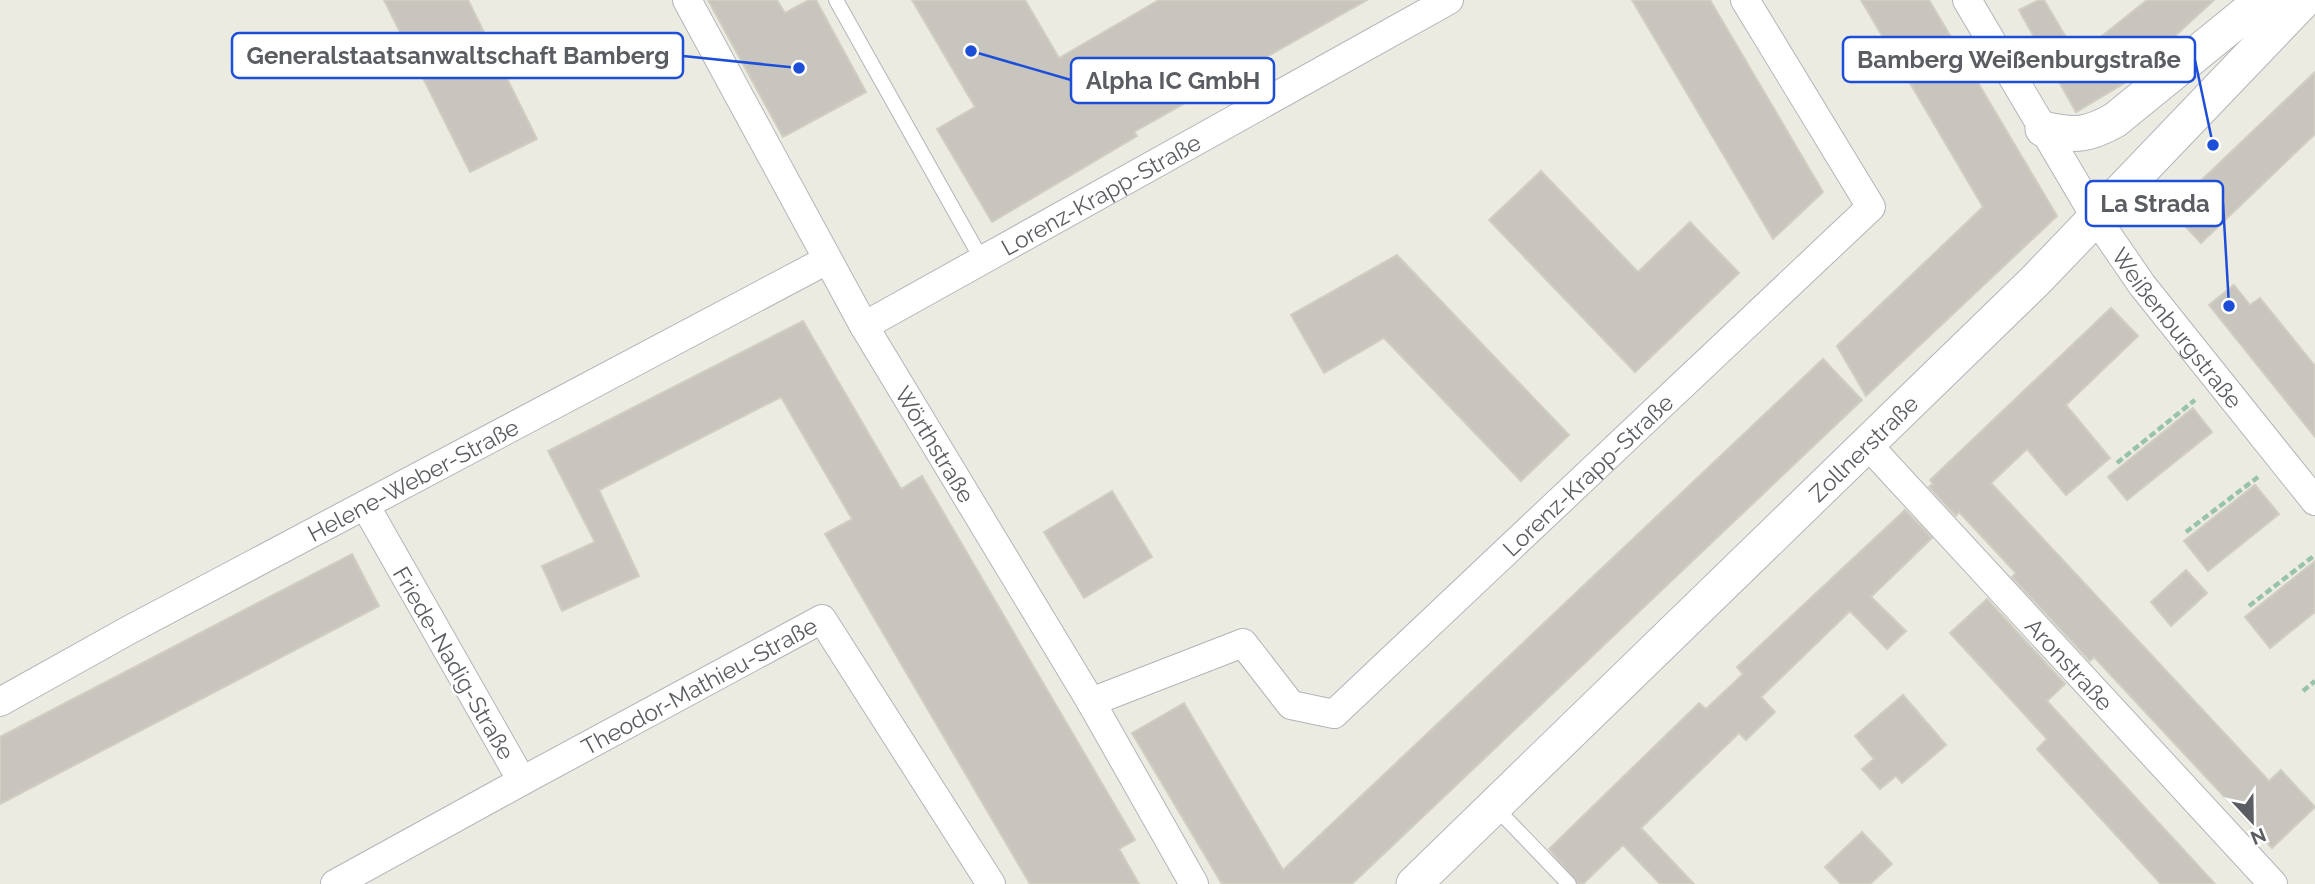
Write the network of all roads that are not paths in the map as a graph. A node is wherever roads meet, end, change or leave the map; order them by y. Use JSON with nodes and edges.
{"nodes":[{"id":1,"x":687,"y":0,"type":"edge"},
{"id":2,"x":836,"y":0,"type":"edge"},
{"id":3,"x":1449,"y":0,"type":"edge"},
{"id":4,"x":1745,"y":0,"type":"edge"},
{"id":5,"x":1967,"y":0,"type":"edge"},
{"id":6,"x":2275,"y":0,"type":"edge"},
{"id":7,"x":2304,"y":0,"type":"edge"},
{"id":8,"x":2043,"y":129,"type":"junction"},
{"id":9,"x":2096,"y":218,"type":"junction"},
{"id":10,"x":827,"y":260,"type":"junction"},
{"id":11,"x":982,"y":260,"type":"junction"},
{"id":12,"x":864,"y":326,"type":"junction"},
{"id":13,"x":1867,"y":444,"type":"junction"},
{"id":14,"x":2315,"y":501,"type":"edge"},
{"id":15,"x":365,"y":505,"type":"junction"},
{"id":16,"x":0,"y":702,"type":"edge"},
{"id":17,"x":1091,"y":702,"type":"junction"},
{"id":18,"x":522,"y":781,"type":"junction"},
{"id":19,"x":1494,"y":806,"type":"junction"},
{"id":20,"x":335,"y":884,"type":"edge"},
{"id":21,"x":991,"y":884,"type":"edge"},
{"id":22,"x":1194,"y":884,"type":"edge"},
{"id":23,"x":1413,"y":884,"type":"edge"},
{"id":24,"x":1569,"y":884,"type":"edge"},
{"id":25,"x":2273,"y":884,"type":"edge"}],
"edges":[{"from":1,"to":10,"type":"street","name":"Wörthstraße"},
{"from":2,"to":11,"type":"lane"},
{"from":3,"to":11,"type":"street","name":"Lorenz-Krapp-Straße"},
{"from":4,"to":17,"type":"street","name":"Lorenz-Krapp-Straße"},
{"from":5,"to":8,"type":"street","name":"Weißenburgstraße"},
{"from":6,"to":8,"type":"street"},
{"from":7,"to":9,"type":"street","name":"Zollnerstraße"},
{"from":8,"to":9,"type":"street","name":"Weißenburgstraße"},
{"from":9,"to":13,"type":"street","name":"Zollnerstraße"},
{"from":9,"to":14,"type":"street","name":"Weißenburgstraße"},
{"from":10,"to":12,"type":"street","name":"Wörthstraße"},
{"from":10,"to":15,"type":"street","name":"Helene-Weber-Straße"},
{"from":11,"to":12,"type":"street","name":"Lorenz-Krapp-Straße"},
{"from":12,"to":17,"type":"street","name":"Wörthstraße"},
{"from":13,"to":19,"type":"street","name":"Zollnerstraße"},
{"from":13,"to":25,"type":"street","name":"Aronstraße"},
{"from":15,"to":16,"type":"street","name":"Helene-Weber-Straße"},
{"from":15,"to":18,"type":"street","name":"Friede-Nadig-Straße"},
{"from":17,"to":22,"type":"street","name":"Wörthstraße"},
{"from":18,"to":20,"type":"street","name":"Friede-Nadig-Straße"},
{"from":18,"to":21,"type":"street","name":"Theodor-Mathieu-Straße"},
{"from":19,"to":23,"type":"street","name":"Zollnerstraße"},
{"from":19,"to":24,"type":"lane"}]}
